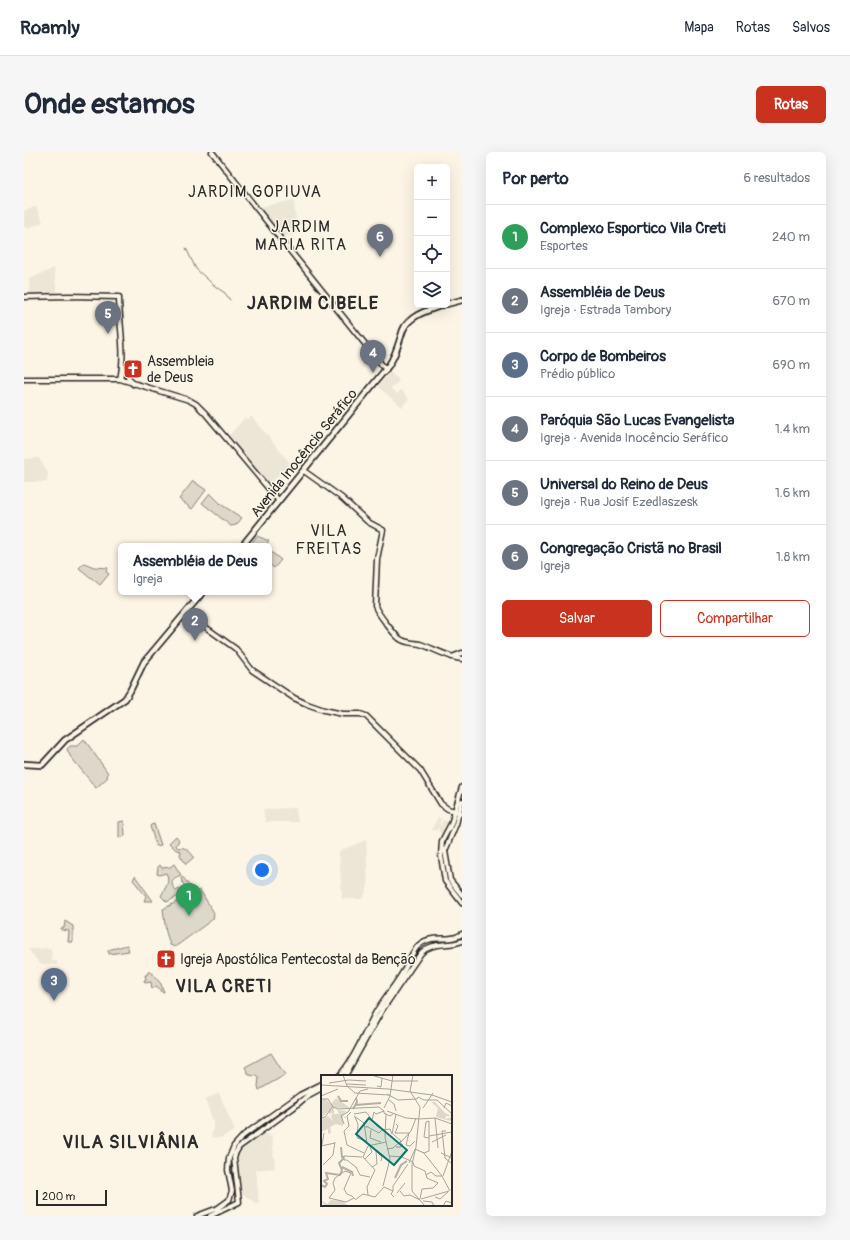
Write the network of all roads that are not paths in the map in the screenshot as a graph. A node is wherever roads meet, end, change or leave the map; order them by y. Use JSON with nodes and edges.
{"nodes":[{"id":1,"x":212,"y":152,"type":"edge"},
{"id":2,"x":24,"y":297,"type":"edge"},
{"id":3,"x":462,"y":300,"type":"edge"},
{"id":4,"x":450,"y":303,"type":"edge"},
{"id":5,"x":436,"y":308,"type":"edge"},
{"id":6,"x":122,"y":366,"type":"junction"},
{"id":7,"x":386,"y":370,"type":"junction"},
{"id":8,"x":24,"y":379,"type":"edge"},
{"id":9,"x":120,"y":379,"type":"junction"},
{"id":10,"x":134,"y":384,"type":"junction"},
{"id":11,"x":304,"y":471,"type":"junction"},
{"id":12,"x":279,"y":501,"type":"junction"},
{"id":13,"x":244,"y":543,"type":"edge"},
{"id":14,"x":200,"y":595,"type":"edge"},
{"id":15,"x":186,"y":612,"type":"junction"},
{"id":16,"x":462,"y":655,"type":"edge"},
{"id":17,"x":24,"y":764,"type":"edge"},
{"id":18,"x":462,"y":787,"type":"edge"},
{"id":19,"x":462,"y":801,"type":"edge"},
{"id":20,"x":459,"y":813,"type":"edge"},
{"id":21,"x":451,"y":830,"type":"junction"},
{"id":22,"x":462,"y":895,"type":"edge"},
{"id":23,"x":462,"y":903,"type":"edge"},
{"id":24,"x":462,"y":934,"type":"edge"},
{"id":25,"x":462,"y":941,"type":"edge"},
{"id":26,"x":340,"y":1075,"type":"edge"},
{"id":27,"x":345,"y":1075,"type":"edge"},
{"id":28,"x":321,"y":1084,"type":"edge"},
{"id":29,"x":321,"y":1089,"type":"edge"},
{"id":30,"x":238,"y":1195,"type":"junction"},
{"id":31,"x":230,"y":1197,"type":"junction"},
{"id":32,"x":235,"y":1205,"type":"junction"},
{"id":33,"x":197,"y":1216,"type":"edge"},
{"id":34,"x":210,"y":1216,"type":"edge"}],
"edges":[{"from":1,"to":7,"type":"main road"},
{"from":2,"to":6,"type":"main road"},
{"from":3,"to":4,"type":"main road"},
{"from":5,"to":7,"type":"main road","name":"Avenida Inocêncio Seráfico"},
{"from":6,"to":9,"type":"main road"},
{"from":6,"to":10,"type":"main road"},
{"from":7,"to":11,"type":"main road","name":"Avenida Inocêncio Seráfico"},
{"from":8,"to":9,"type":"main road"},
{"from":9,"to":10,"type":"main road"},
{"from":10,"to":12,"type":"main road"},
{"from":11,"to":12,"type":"main road","name":"Avenida Inocêncio Seráfico"},
{"from":11,"to":16,"type":"main road"},
{"from":12,"to":13,"type":"main road","name":"Avenida Inocêncio Seráfico"},
{"from":14,"to":15,"type":"main road"},
{"from":15,"to":17,"type":"main road"},
{"from":15,"to":20,"type":"main road"},
{"from":18,"to":20,"type":"main road"},
{"from":19,"to":20,"type":"main road"},
{"from":20,"to":21,"type":"main road"},
{"from":21,"to":22,"type":"main road"},
{"from":21,"to":23,"type":"main road"},
{"from":24,"to":26,"type":"main road"},
{"from":25,"to":27,"type":"main road"},
{"from":28,"to":31,"type":"main road"},
{"from":29,"to":30,"type":"main road"},
{"from":30,"to":31,"type":"main road"},
{"from":30,"to":32,"type":"main road"},
{"from":31,"to":32,"type":"main road"},
{"from":31,"to":33,"type":"main road"},
{"from":32,"to":34,"type":"main road"}]}
